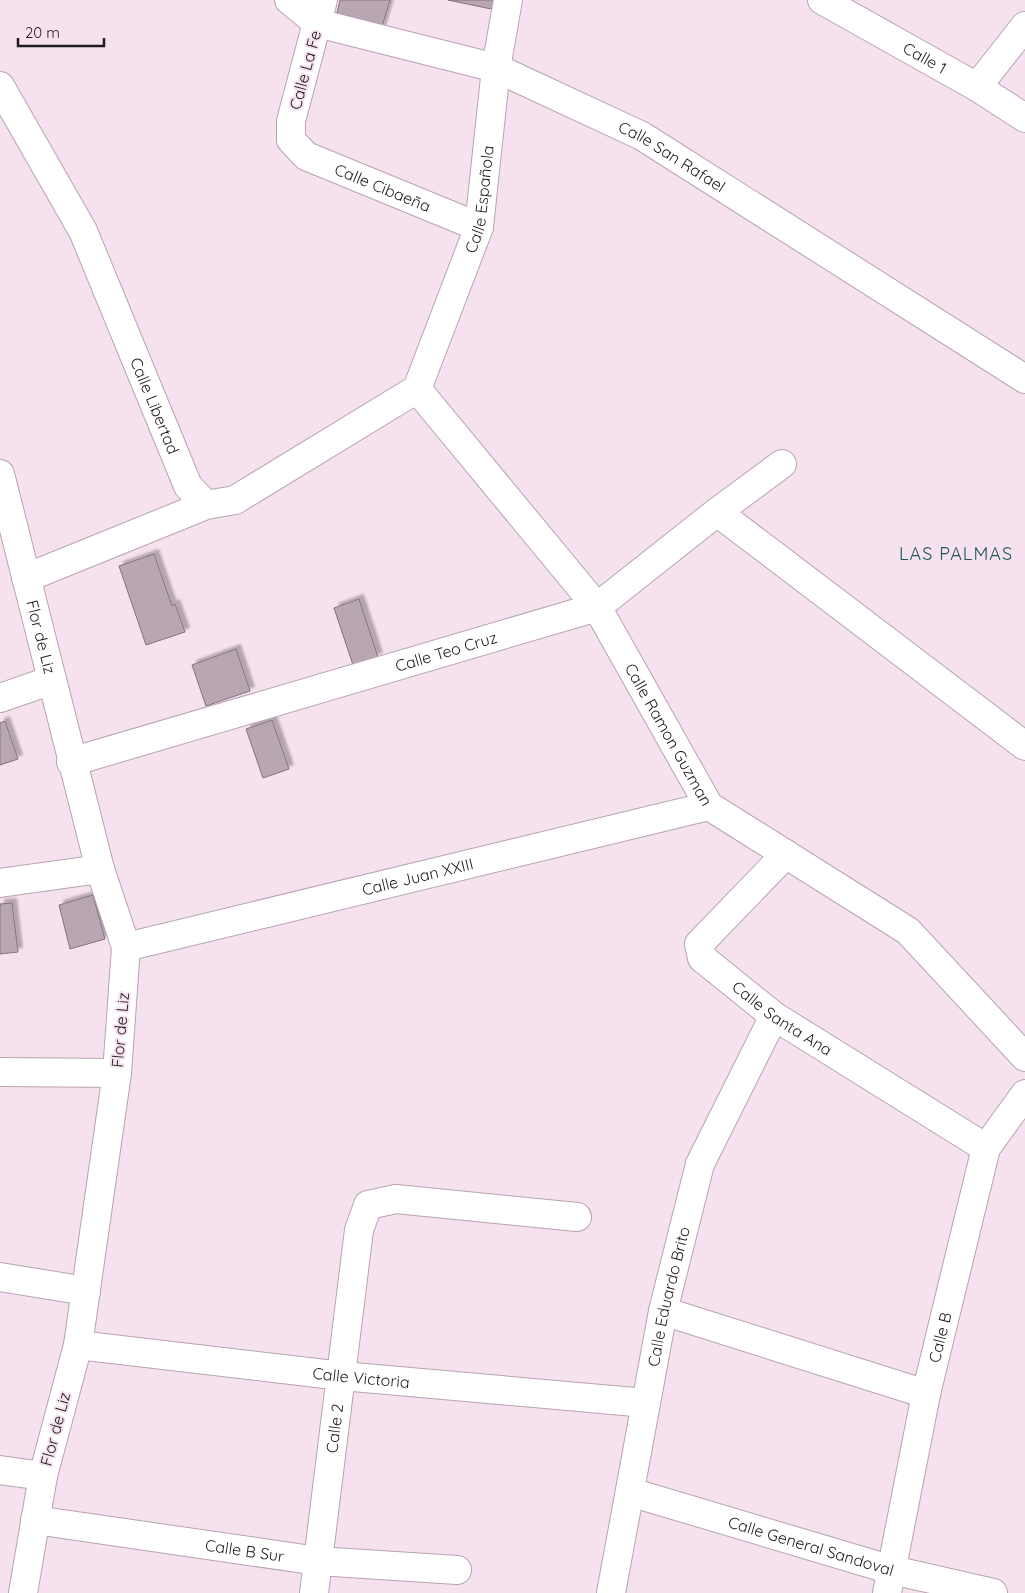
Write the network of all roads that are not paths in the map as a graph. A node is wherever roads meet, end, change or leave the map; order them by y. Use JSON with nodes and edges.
{"nodes":[{"id":1,"x":289,"y":0,"type":"edge"},
{"id":2,"x":508,"y":0,"type":"edge"},
{"id":3,"x":822,"y":0,"type":"edge"},
{"id":4,"x":320,"y":12,"type":"edge"},
{"id":5,"x":1025,"y":26,"type":"edge"},
{"id":6,"x":496,"y":68,"type":"junction"},
{"id":7,"x":0,"y":86,"type":"edge"},
{"id":8,"x":977,"y":87,"type":"junction"},
{"id":9,"x":1025,"y":118,"type":"edge"},
{"id":10,"x":291,"y":140,"type":"joint"},
{"id":11,"x":478,"y":227,"type":"junction"},
{"id":12,"x":1025,"y":379,"type":"edge"},
{"id":13,"x":416,"y":389,"type":"junction"},
{"id":14,"x":782,"y":464,"type":"dead end"},
{"id":15,"x":0,"y":474,"type":"edge"},
{"id":16,"x":206,"y":506,"type":"junction"},
{"id":17,"x":716,"y":512,"type":"junction"},
{"id":18,"x":26,"y":578,"type":"junction"},
{"id":19,"x":597,"y":606,"type":"junction"},
{"id":20,"x":52,"y":680,"type":"junction"},
{"id":21,"x":0,"y":698,"type":"edge"},
{"id":22,"x":1025,"y":746,"type":"edge"},
{"id":23,"x":72,"y":762,"type":"junction"},
{"id":24,"x":709,"y":806,"type":"junction"},
{"id":25,"x":786,"y":854,"type":"junction"},
{"id":26,"x":100,"y":869,"type":"junction"},
{"id":27,"x":0,"y":883,"type":"edge"},
{"id":28,"x":126,"y":947,"type":"junction"},
{"id":29,"x":774,"y":1016,"type":"junction"},
{"id":30,"x":1025,"y":1057,"type":"edge"},
{"id":31,"x":0,"y":1072,"type":"edge"},
{"id":32,"x":117,"y":1072,"type":"junction"},
{"id":33,"x":1025,"y":1094,"type":"edge"},
{"id":34,"x":986,"y":1148,"type":"junction"},
{"id":35,"x":577,"y":1217,"type":"dead end"},
{"id":36,"x":0,"y":1276,"type":"edge"},
{"id":37,"x":86,"y":1291,"type":"junction"},
{"id":38,"x":663,"y":1311,"type":"junction"},
{"id":39,"x":78,"y":1345,"type":"junction"},
{"id":40,"x":342,"y":1376,"type":"junction"},
{"id":41,"x":926,"y":1394,"type":"junction"},
{"id":42,"x":646,"y":1403,"type":"junction"},
{"id":43,"x":0,"y":1470,"type":"edge"},
{"id":44,"x":43,"y":1476,"type":"junction"},
{"id":45,"x":630,"y":1492,"type":"junction"},
{"id":46,"x":35,"y":1520,"type":"junction"},
{"id":47,"x":318,"y":1561,"type":"junction"},
{"id":48,"x":457,"y":1570,"type":"dead end"},
{"id":49,"x":890,"y":1581,"type":"edge"},
{"id":50,"x":24,"y":1593,"type":"edge"},
{"id":51,"x":314,"y":1593,"type":"edge"},
{"id":52,"x":611,"y":1593,"type":"edge"},
{"id":53,"x":993,"y":1593,"type":"edge"}],
"edges":[{"from":1,"to":4,"type":"street","name":"Calle San Rafael"},
{"from":2,"to":6,"type":"street","name":"Calle Española"},
{"from":3,"to":8,"type":"street","name":"Calle 1"},
{"from":4,"to":6,"type":"street","name":"Calle San Rafael"},
{"from":4,"to":10,"type":"street","name":"Calle La Fe"},
{"from":5,"to":8,"type":"street"},
{"from":6,"to":11,"type":"street","name":"Calle Española"},
{"from":6,"to":12,"type":"street","name":"Calle San Rafael"},
{"from":7,"to":16,"type":"street","name":"Calle Libertad"},
{"from":8,"to":9,"type":"street","name":"Calle 1"},
{"from":10,"to":11,"type":"street","name":"Calle Cibaeña"},
{"from":11,"to":13,"type":"street","name":"Calle Española"},
{"from":13,"to":16,"type":"street"},
{"from":13,"to":19,"type":"street","name":"Calle Ramon Guzman"},
{"from":14,"to":17,"type":"street","name":"Calle Teo Cruz"},
{"from":15,"to":18,"type":"street","name":"Flor de Liz"},
{"from":16,"to":18,"type":"street"},
{"from":17,"to":19,"type":"street","name":"Calle Teo Cruz"},
{"from":17,"to":22,"type":"street"},
{"from":18,"to":20,"type":"street","name":"Flor de Liz"},
{"from":19,"to":23,"type":"street","name":"Calle Teo Cruz"},
{"from":19,"to":24,"type":"street","name":"Calle Ramon Guzman"},
{"from":20,"to":21,"type":"street"},
{"from":20,"to":23,"type":"street","name":"Flor de Liz"},
{"from":23,"to":26,"type":"street","name":"Flor de Liz"},
{"from":24,"to":25,"type":"street","name":"Calle Ramon Guzman"},
{"from":24,"to":28,"type":"street","name":"Calle Juan XXIII"},
{"from":25,"to":29,"type":"street","name":"Calle Santa Ana"},
{"from":25,"to":30,"type":"street","name":"Calle Ramon Guzman"},
{"from":26,"to":27,"type":"street"},
{"from":26,"to":28,"type":"street","name":"Flor de Liz"},
{"from":28,"to":32,"type":"street","name":"Flor de Liz"},
{"from":29,"to":34,"type":"street","name":"Calle Santa Ana"},
{"from":29,"to":38,"type":"street","name":"Calle Eduardo Brito"},
{"from":31,"to":32,"type":"street"},
{"from":32,"to":37,"type":"street","name":"Flor de Liz"},
{"from":33,"to":34,"type":"street","name":"Calle B"},
{"from":34,"to":41,"type":"street","name":"Calle B"},
{"from":35,"to":40,"type":"street","name":"Calle 2"},
{"from":36,"to":37,"type":"street"},
{"from":37,"to":39,"type":"street","name":"Flor de Liz"},
{"from":38,"to":41,"type":"street"},
{"from":38,"to":42,"type":"street","name":"Calle Eduardo Brito"},
{"from":39,"to":40,"type":"street","name":"Calle Victoria"},
{"from":39,"to":44,"type":"street","name":"Flor de Liz"},
{"from":40,"to":42,"type":"street","name":"Calle Victoria"},
{"from":40,"to":47,"type":"street","name":"Calle 2"},
{"from":41,"to":49,"type":"street","name":"Calle B"},
{"from":42,"to":45,"type":"street","name":"Calle Eduardo Brito"},
{"from":43,"to":44,"type":"street"},
{"from":44,"to":46,"type":"street","name":"Flor de Liz"},
{"from":45,"to":49,"type":"street","name":"Calle General Sandoval"},
{"from":45,"to":52,"type":"street","name":"Calle Eduardo Brito"},
{"from":46,"to":47,"type":"street","name":"Calle B Sur"},
{"from":46,"to":50,"type":"street","name":"Flor de Liz"},
{"from":47,"to":48,"type":"street","name":"Calle B Sur"},
{"from":47,"to":51,"type":"street","name":"Calle 2"},
{"from":49,"to":53,"type":"street","name":"Calle General Sandoval"}]}
